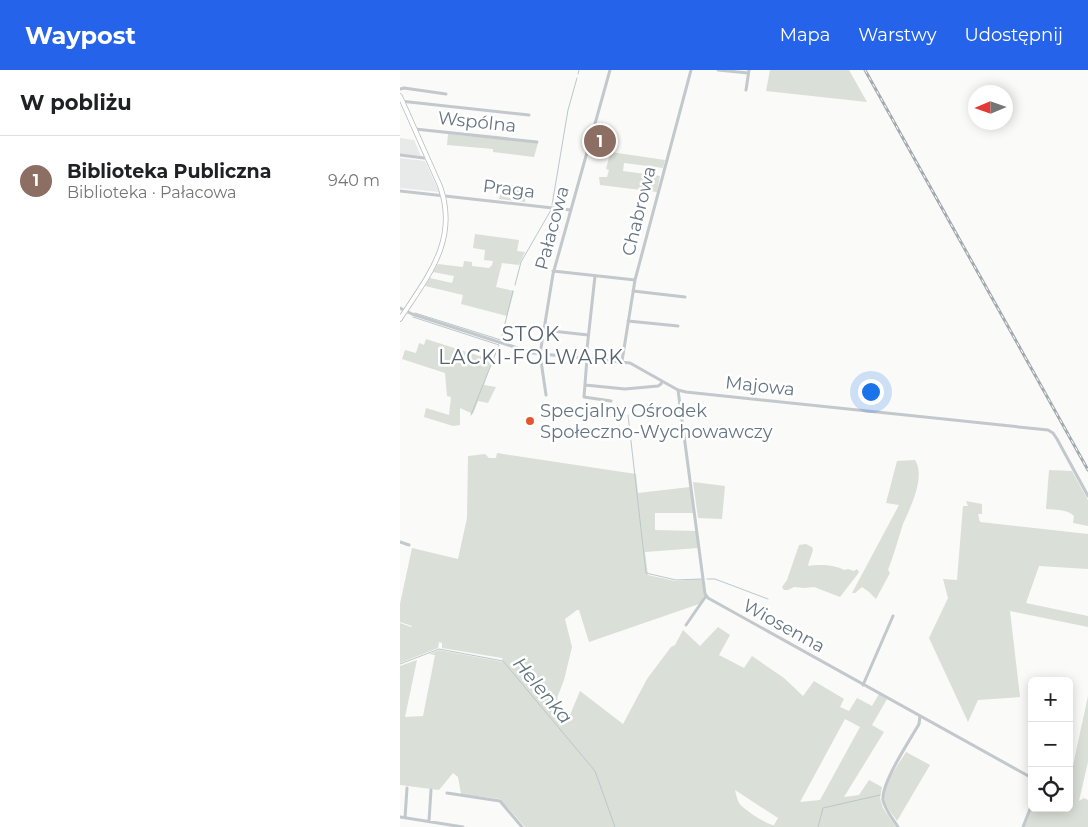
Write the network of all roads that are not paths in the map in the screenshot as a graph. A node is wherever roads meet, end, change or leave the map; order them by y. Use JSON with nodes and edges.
{"nodes":[{"id":1,"x":610,"y":70,"type":"edge"},
{"id":2,"x":691,"y":70,"type":"edge"},
{"id":3,"x":718,"y":70,"type":"edge"},
{"id":4,"x":749,"y":72,"type":"edge"},
{"id":5,"x":400,"y":89,"type":"edge"},
{"id":6,"x":746,"y":90,"type":"dead end"},
{"id":7,"x":446,"y":94,"type":"dead end"},
{"id":8,"x":400,"y":96,"type":"edge"},
{"id":9,"x":401,"y":101,"type":"edge"},
{"id":10,"x":529,"y":115,"type":"dead end"},
{"id":11,"x":415,"y":129,"type":"junction"},
{"id":12,"x":537,"y":142,"type":"dead end"},
{"id":13,"x":400,"y":155,"type":"edge"},
{"id":14,"x":427,"y":156,"type":"junction"},
{"id":15,"x":400,"y":191,"type":"edge"},
{"id":16,"x":444,"y":196,"type":"junction"},
{"id":17,"x":571,"y":210,"type":"junction"},
{"id":18,"x":553,"y":271,"type":"junction"},
{"id":19,"x":595,"y":276,"type":"junction"},
{"id":20,"x":635,"y":280,"type":"junction"},
{"id":21,"x":633,"y":291,"type":"junction"},
{"id":22,"x":685,"y":296,"type":"dead end"},
{"id":23,"x":400,"y":308,"type":"edge"},
{"id":24,"x":405,"y":311,"type":"junction"},
{"id":25,"x":400,"y":319,"type":"edge"},
{"id":26,"x":628,"y":321,"type":"junction"},
{"id":27,"x":678,"y":326,"type":"dead end"},
{"id":28,"x":543,"y":330,"type":"junction"},
{"id":29,"x":588,"y":334,"type":"junction"},
{"id":30,"x":540,"y":354,"type":"junction"},
{"id":31,"x":587,"y":358,"type":"junction"},
{"id":32,"x":622,"y":361,"type":"junction"},
{"id":33,"x":662,"y":381,"type":"junction"},
{"id":34,"x":585,"y":385,"type":"junction"},
{"id":35,"x":678,"y":390,"type":"junction"},
{"id":36,"x":546,"y":395,"type":"dead end"},
{"id":37,"x":611,"y":400,"type":"dead end"},
{"id":38,"x":1088,"y":496,"type":"edge"},
{"id":39,"x":400,"y":542,"type":"edge"},
{"id":40,"x":409,"y":545,"type":"dead end"},
{"id":41,"x":707,"y":596,"type":"junction"},
{"id":42,"x":893,"y":616,"type":"dead end"},
{"id":43,"x":686,"y":625,"type":"dead end"},
{"id":44,"x":863,"y":685,"type":"junction"},
{"id":45,"x":920,"y":716,"type":"junction"},
{"id":46,"x":1028,"y":776,"type":"edge"},
{"id":47,"x":406,"y":788,"type":"dead end"},
{"id":48,"x":431,"y":790,"type":"dead end"},
{"id":49,"x":447,"y":793,"type":"dead end"},
{"id":50,"x":1029,"y":812,"type":"edge"},
{"id":51,"x":400,"y":817,"type":"edge"},
{"id":52,"x":405,"y":818,"type":"junction"},
{"id":53,"x":429,"y":822,"type":"junction"},
{"id":54,"x":463,"y":827,"type":"edge"},
{"id":55,"x":522,"y":827,"type":"edge"},
{"id":56,"x":898,"y":827,"type":"edge"},
{"id":57,"x":1023,"y":827,"type":"edge"}],
"edges":[{"from":1,"to":17,"type":"street","name":"Pałacowa"},
{"from":2,"to":20,"type":"street","name":"Chabrowa"},
{"from":3,"to":4,"type":"street"},
{"from":4,"to":6,"type":"street"},
{"from":5,"to":7,"type":"street"},
{"from":8,"to":9,"type":"main road"},
{"from":9,"to":10,"type":"street"},
{"from":9,"to":11,"type":"main road"},
{"from":11,"to":12,"type":"street","name":"Wspólna"},
{"from":11,"to":14,"type":"main road"},
{"from":13,"to":14,"type":"street"},
{"from":14,"to":16,"type":"main road"},
{"from":15,"to":16,"type":"street","name":"Praga"},
{"from":16,"to":17,"type":"street","name":"Praga"},
{"from":16,"to":24,"type":"main road"},
{"from":17,"to":18,"type":"street","name":"Pałacowa"},
{"from":18,"to":19,"type":"street"},
{"from":18,"to":28,"type":"street","name":"Pałacowa"},
{"from":19,"to":20,"type":"street"},
{"from":19,"to":29,"type":"street"},
{"from":20,"to":21,"type":"street","name":"Chabrowa"},
{"from":21,"to":22,"type":"street"},
{"from":21,"to":26,"type":"street","name":"Chabrowa"},
{"from":23,"to":24,"type":"street","name":"Majowa"},
{"from":24,"to":25,"type":"main road"},
{"from":24,"to":30,"type":"street","name":"Majowa"},
{"from":26,"to":27,"type":"street"},
{"from":26,"to":32,"type":"street","name":"Chabrowa"},
{"from":28,"to":29,"type":"street"},
{"from":28,"to":30,"type":"street","name":"Pałacowa"},
{"from":29,"to":31,"type":"street"},
{"from":30,"to":31,"type":"street","name":"Majowa"},
{"from":30,"to":36,"type":"street","name":"Pałacowa"},
{"from":31,"to":32,"type":"street","name":"Majowa"},
{"from":31,"to":34,"type":"street"},
{"from":32,"to":33,"type":"street","name":"Majowa"},
{"from":33,"to":34,"type":"street"},
{"from":33,"to":35,"type":"street","name":"Majowa"},
{"from":34,"to":37,"type":"street"},
{"from":35,"to":38,"type":"street","name":"Majowa"},
{"from":35,"to":41,"type":"street"},
{"from":39,"to":40,"type":"street"},
{"from":41,"to":43,"type":"street"},
{"from":41,"to":44,"type":"street","name":"Wiosenna"},
{"from":42,"to":44,"type":"street"},
{"from":44,"to":45,"type":"street","name":"Wiosenna"},
{"from":45,"to":46,"type":"street","name":"Wiosenna"},
{"from":45,"to":56,"type":"street"},
{"from":47,"to":52,"type":"street"},
{"from":48,"to":53,"type":"street"},
{"from":49,"to":55,"type":"street"},
{"from":50,"to":57,"type":"street"},
{"from":51,"to":52,"type":"street"},
{"from":52,"to":53,"type":"street"},
{"from":53,"to":54,"type":"street"}]}
